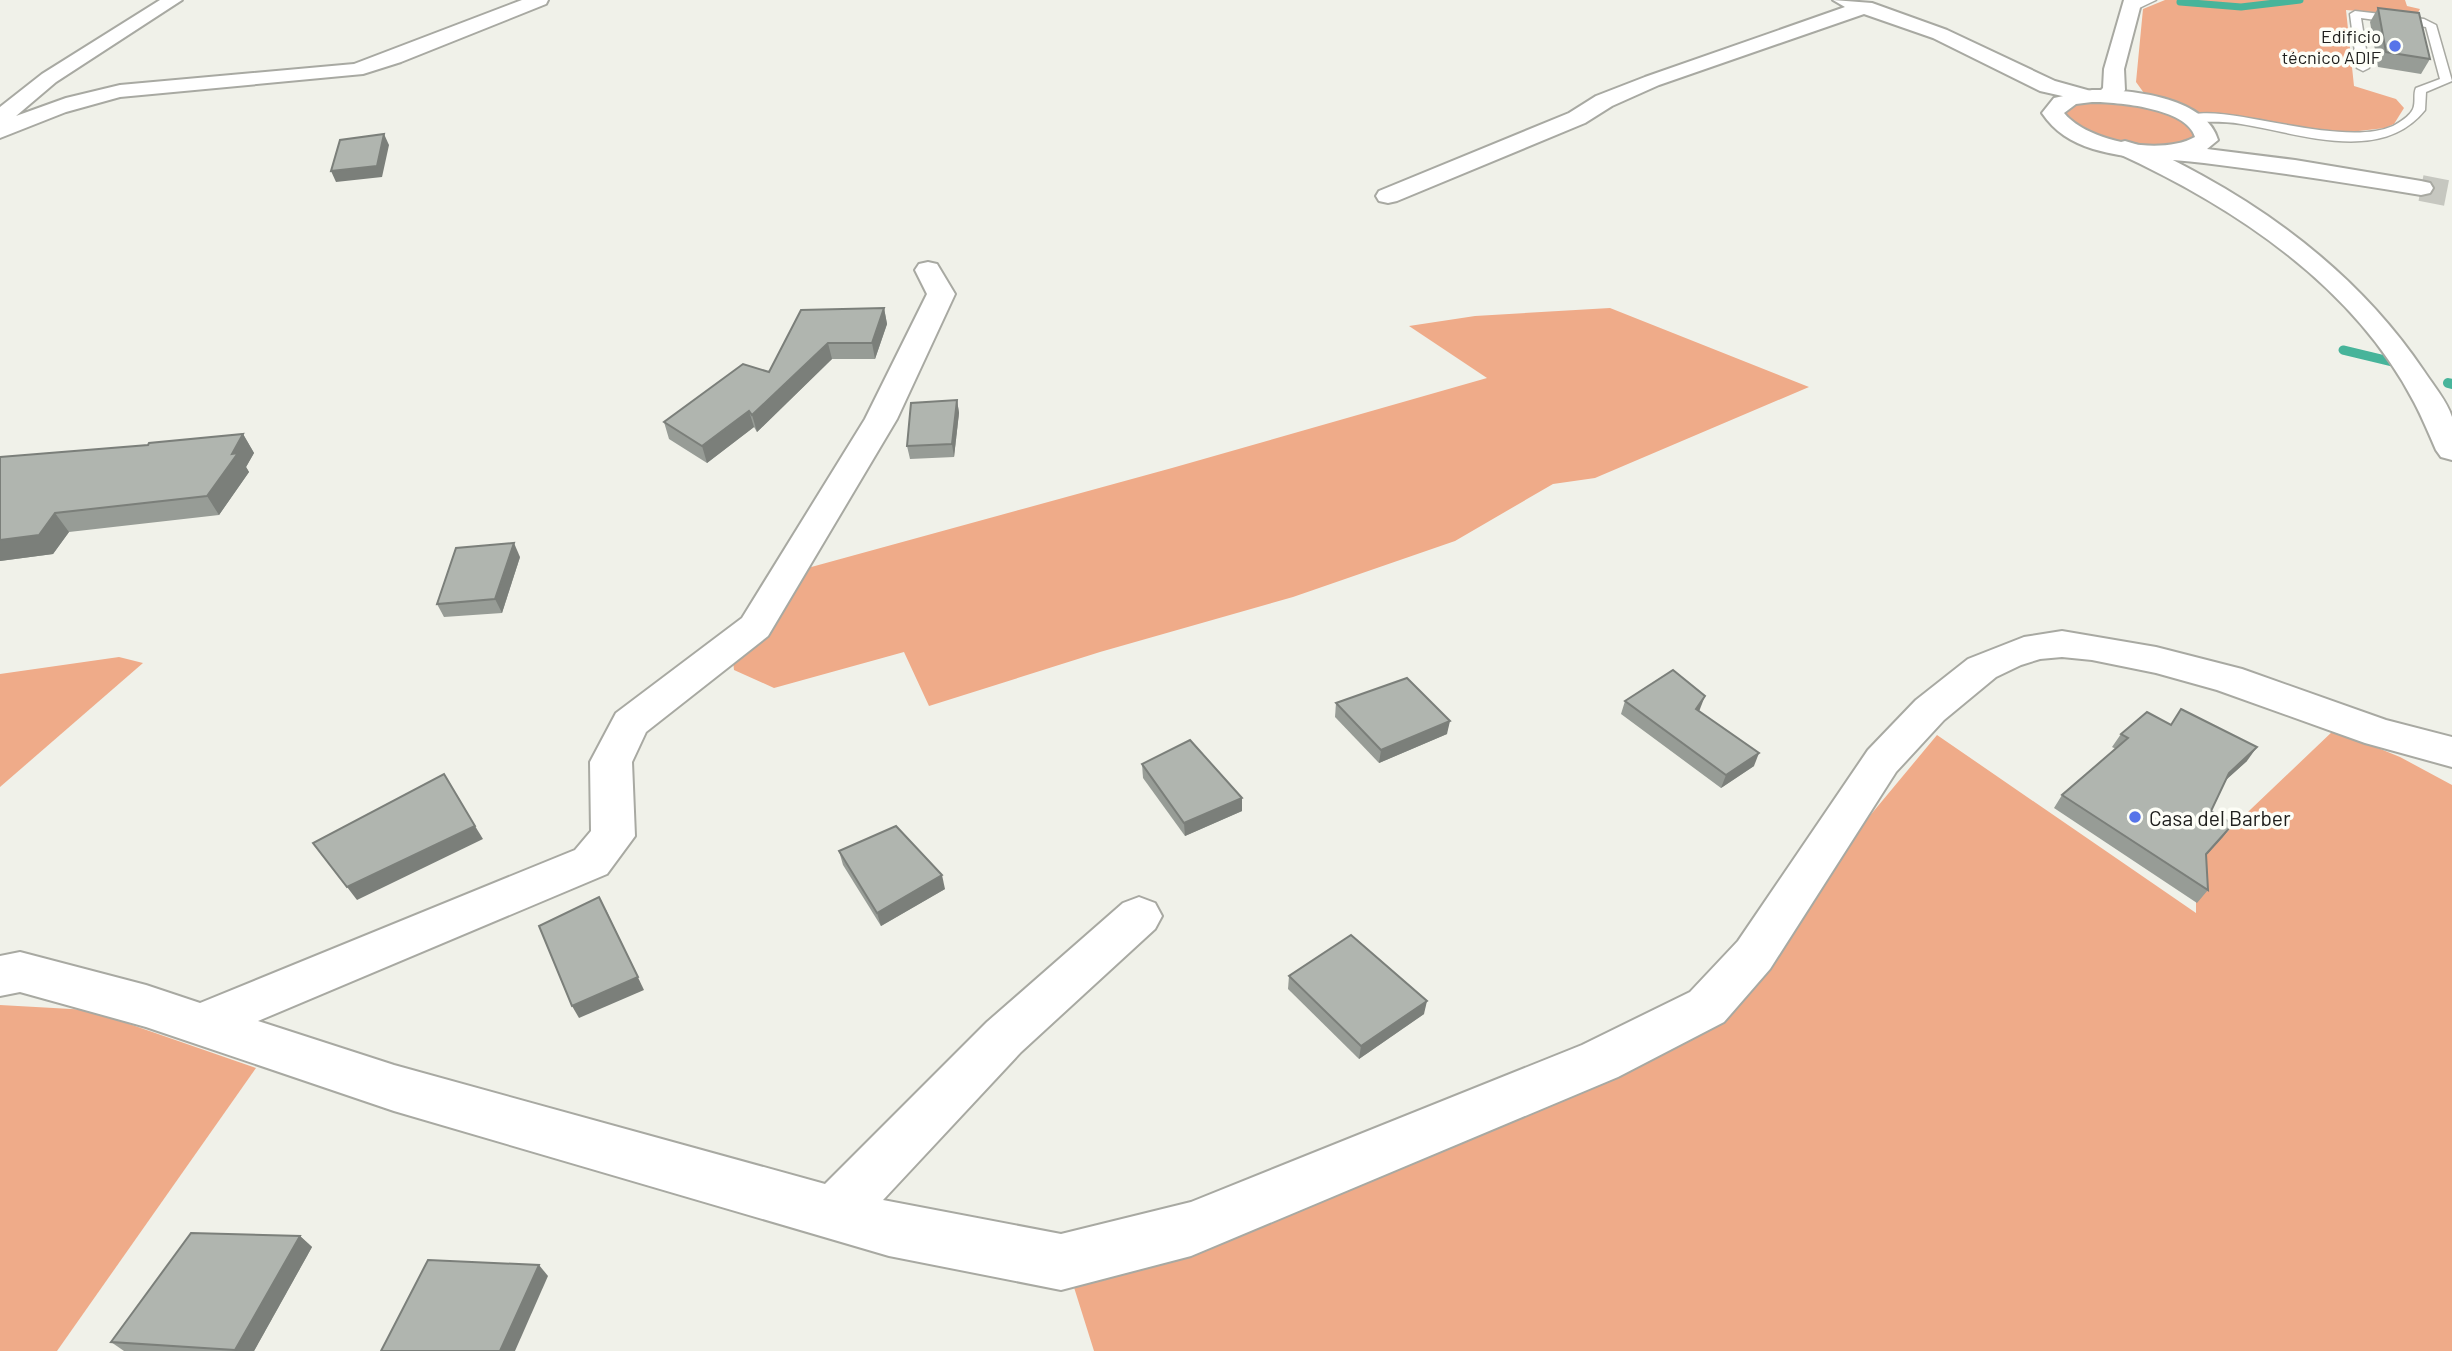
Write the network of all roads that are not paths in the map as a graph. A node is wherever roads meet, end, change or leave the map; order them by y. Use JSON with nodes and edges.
{"nodes":[{"id":1,"x":173,"y":0,"type":"edge"},
{"id":2,"x":539,"y":0,"type":"edge"},
{"id":3,"x":1842,"y":0,"type":"edge"},
{"id":4,"x":2151,"y":0,"type":"edge"},
{"id":5,"x":2132,"y":4,"type":"edge"},
{"id":6,"x":1865,"y":7,"type":"junction"},
{"id":7,"x":2363,"y":68,"type":"dead end"},
{"id":8,"x":2027,"y":76,"type":"junction"},
{"id":9,"x":2103,"y":90,"type":"junction"},
{"id":10,"x":2055,"y":107,"type":"junction"},
{"id":11,"x":0,"y":118,"type":"edge"},
{"id":12,"x":2192,"y":118,"type":"junction"},
{"id":13,"x":0,"y":131,"type":"edge"},
{"id":14,"x":2207,"y":140,"type":"junction"},
{"id":15,"x":2125,"y":149,"type":"junction"},
{"id":16,"x":2174,"y":152,"type":"junction"},
{"id":17,"x":2295,"y":167,"type":"junction"},
{"id":18,"x":2421,"y":188,"type":"tunnel mouth"},
{"id":19,"x":1388,"y":196,"type":"dead end"},
{"id":20,"x":928,"y":270,"type":"dead end"},
{"id":21,"x":2452,"y":425,"type":"edge"},
{"id":22,"x":2452,"y":450,"type":"edge"},
{"id":23,"x":2379,"y":733,"type":"junction"},
{"id":24,"x":2452,"y":752,"type":"edge"},
{"id":25,"x":2452,"y":769,"type":"edge"},
{"id":26,"x":1139,"y":916,"type":"dead end"},
{"id":27,"x":0,"y":976,"type":"edge"},
{"id":28,"x":203,"y":1024,"type":"junction"},
{"id":29,"x":834,"y":1213,"type":"junction"}],
"edges":[{"from":1,"to":11,"type":"street"},
{"from":2,"to":13,"type":"street"},
{"from":3,"to":6,"type":"street"},
{"from":4,"to":5,"type":"lane"},
{"from":5,"to":9,"type":"street"},
{"from":6,"to":8,"type":"street"},
{"from":6,"to":19,"type":"street"},
{"from":7,"to":12,"type":"lane"},
{"from":8,"to":9,"type":"street"},
{"from":8,"to":10,"type":"street"},
{"from":9,"to":10,"type":"street"},
{"from":9,"to":12,"type":"street"},
{"from":10,"to":15,"type":"street"},
{"from":12,"to":14,"type":"street"},
{"from":14,"to":16,"type":"street"},
{"from":14,"to":17,"type":"street"},
{"from":15,"to":16,"type":"street"},
{"from":15,"to":22,"type":"street"},
{"from":16,"to":17,"type":"street"},
{"from":16,"to":21,"type":"street"},
{"from":17,"to":18,"type":"street"},
{"from":20,"to":28,"type":"street"},
{"from":23,"to":24,"type":"street"},
{"from":23,"to":25,"type":"street"},
{"from":23,"to":29,"type":"street"},
{"from":26,"to":29,"type":"street"},
{"from":27,"to":28,"type":"street"},
{"from":28,"to":29,"type":"street"}]}
